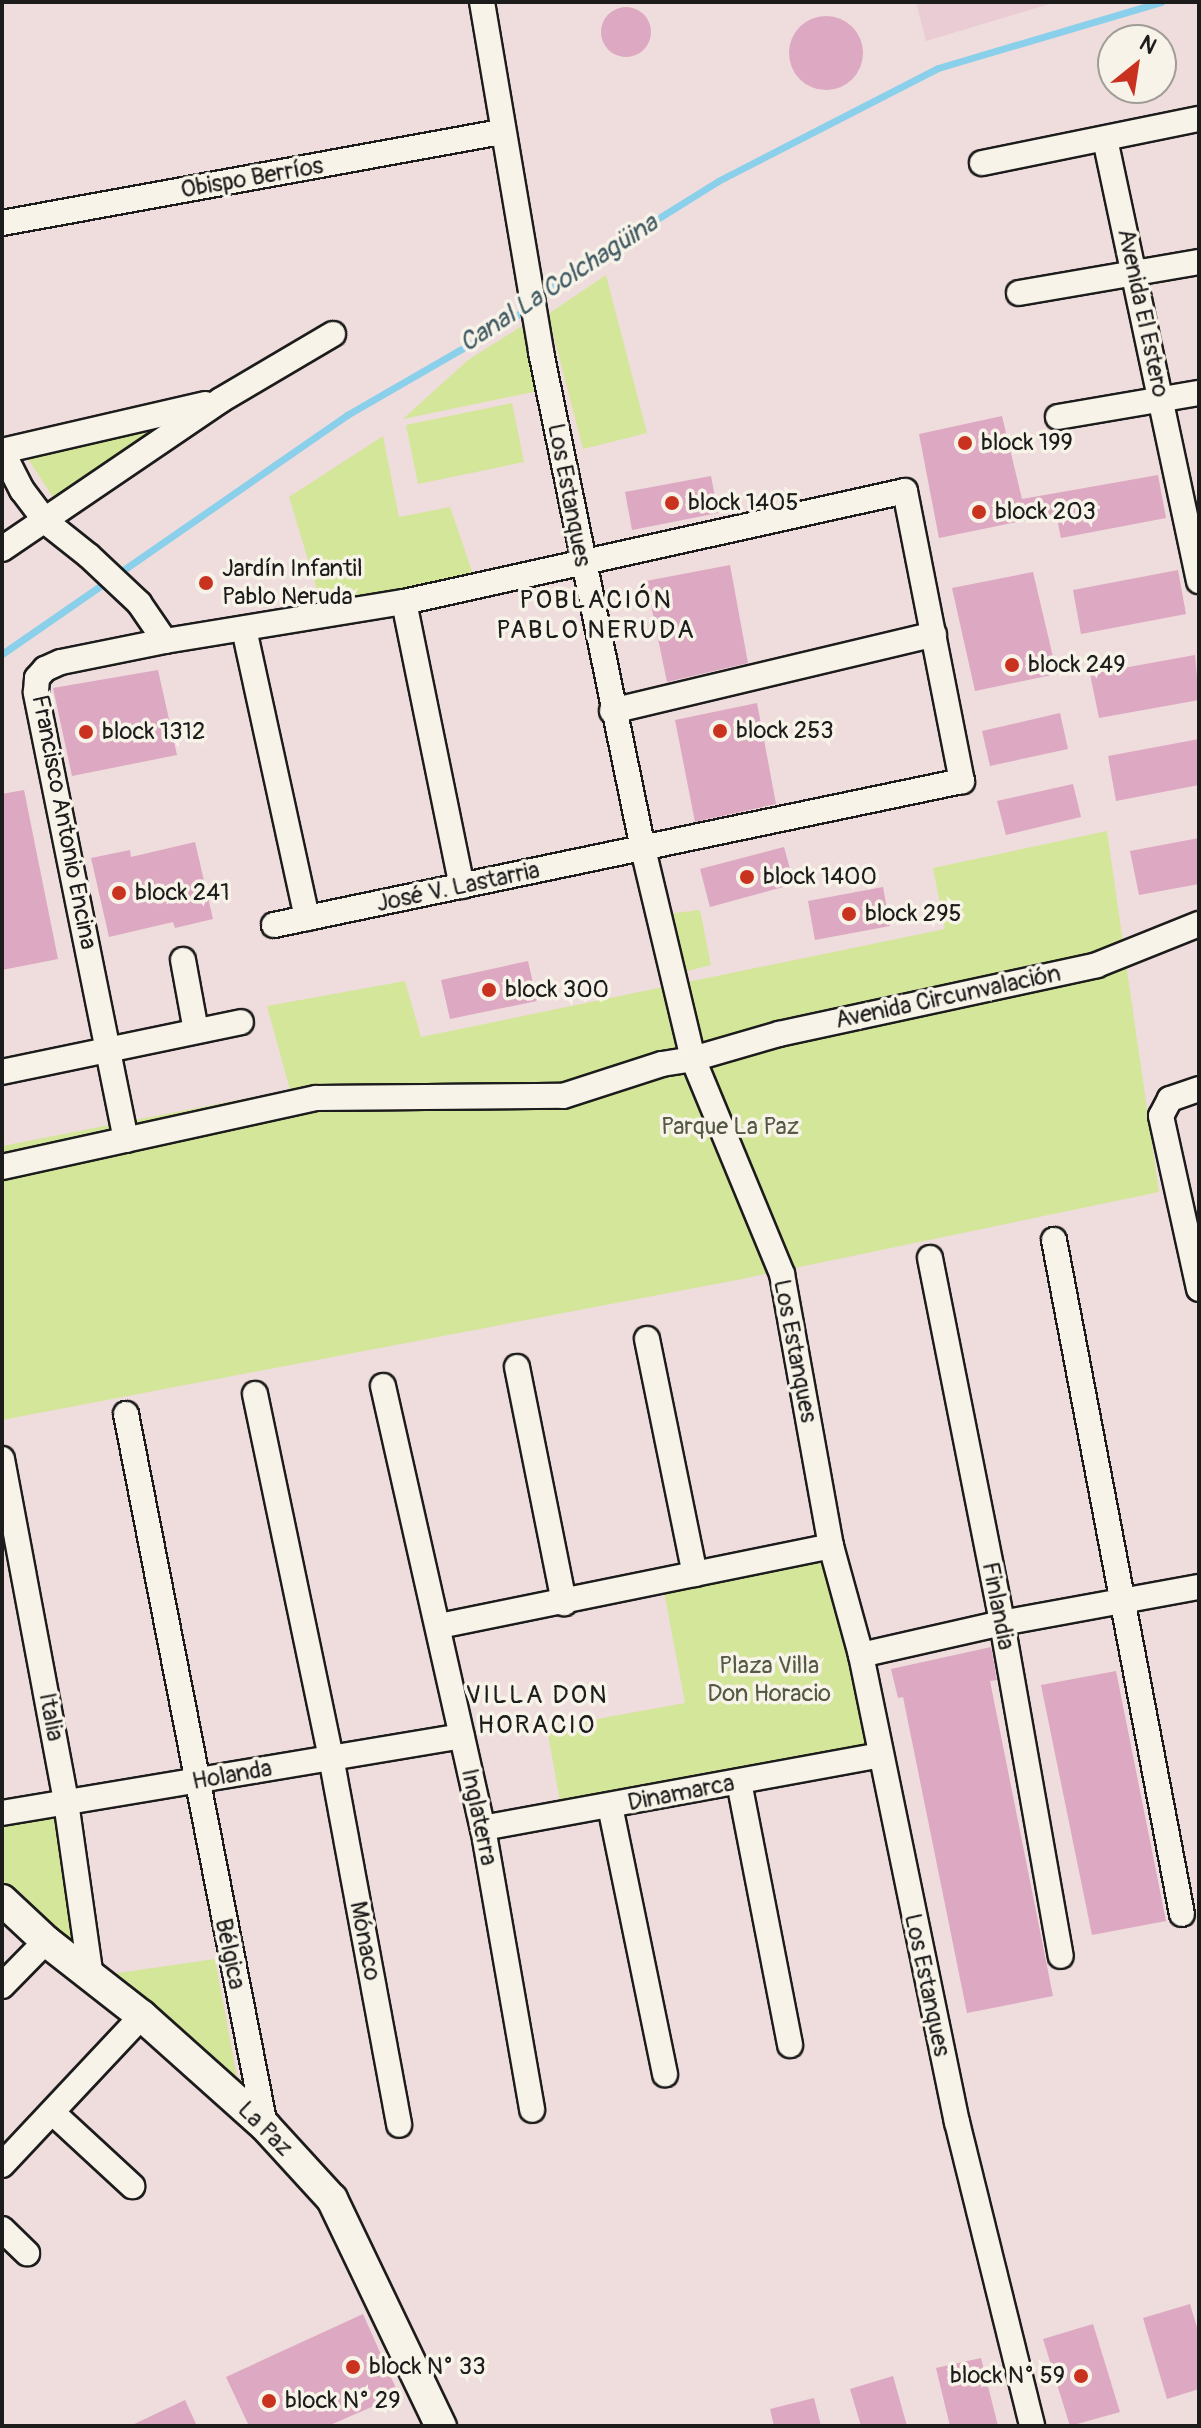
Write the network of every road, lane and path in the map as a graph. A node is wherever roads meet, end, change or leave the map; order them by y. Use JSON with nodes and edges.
{"nodes":[{"id":1,"x":482,"y":2,"type":"edge"},
{"id":2,"x":1199,"y":119,"type":"edge"},
{"id":3,"x":501,"y":132,"type":"junction"},
{"id":4,"x":1105,"y":139,"type":"junction"},
{"id":5,"x":982,"y":163,"type":"dead end"},
{"id":6,"x":2,"y":223,"type":"edge"},
{"id":7,"x":1199,"y":262,"type":"edge"},
{"id":8,"x":1134,"y":273,"type":"junction"},
{"id":9,"x":1019,"y":293,"type":"dead end"},
{"id":10,"x":333,"y":334,"type":"dead end"},
{"id":11,"x":1199,"y":393,"type":"edge"},
{"id":12,"x":221,"y":400,"type":"junction"},
{"id":13,"x":1161,"y":400,"type":"junction"},
{"id":14,"x":1058,"y":417,"type":"dead end"},
{"id":15,"x":2,"y":451,"type":"edge"},
{"id":16,"x":1193,"y":519,"type":"edge"},
{"id":17,"x":45,"y":521,"type":"junction"},
{"id":18,"x":2,"y":549,"type":"edge"},
{"id":19,"x":582,"y":560,"type":"junction"},
{"id":20,"x":1199,"y":581,"type":"edge"},
{"id":21,"x":404,"y":602,"type":"junction"},
{"id":22,"x":244,"y":629,"type":"junction"},
{"id":23,"x":934,"y":634,"type":"junction"},
{"id":24,"x":165,"y":641,"type":"junction"},
{"id":25,"x":612,"y":711,"type":"junction"},
{"id":26,"x":643,"y":849,"type":"junction"},
{"id":27,"x":462,"y":886,"type":"junction"},
{"id":28,"x":307,"y":918,"type":"junction"},
{"id":29,"x":1199,"y":924,"type":"edge"},
{"id":30,"x":274,"y":925,"type":"dead end"},
{"id":31,"x":183,"y":960,"type":"dead end"},
{"id":32,"x":241,"y":1022,"type":"dead end"},
{"id":33,"x":196,"y":1031,"type":"junction"},
{"id":34,"x":110,"y":1049,"type":"junction"},
{"id":35,"x":693,"y":1059,"type":"junction"},
{"id":36,"x":2,"y":1072,"type":"edge"},
{"id":37,"x":1199,"y":1089,"type":"edge"},
{"id":38,"x":126,"y":1140,"type":"junction"},
{"id":39,"x":2,"y":1167,"type":"edge"},
{"id":40,"x":1054,"y":1240,"type":"dead end"},
{"id":41,"x":930,"y":1258,"type":"dead end"},
{"id":42,"x":1199,"y":1289,"type":"edge"},
{"id":43,"x":647,"y":1339,"type":"dead end"},
{"id":44,"x":517,"y":1367,"type":"dead end"},
{"id":45,"x":383,"y":1386,"type":"dead end"},
{"id":46,"x":255,"y":1394,"type":"dead end"},
{"id":47,"x":126,"y":1414,"type":"dead end"},
{"id":48,"x":2,"y":1459,"type":"edge"},
{"id":49,"x":831,"y":1546,"type":"junction"},
{"id":50,"x":695,"y":1574,"type":"junction"},
{"id":51,"x":1199,"y":1587,"type":"edge"},
{"id":52,"x":1123,"y":1601,"type":"junction"},
{"id":53,"x":564,"y":1603,"type":"junction"},
{"id":54,"x":1002,"y":1623,"type":"junction"},
{"id":55,"x":439,"y":1626,"type":"junction"},
{"id":56,"x":861,"y":1655,"type":"junction"},
{"id":57,"x":462,"y":1736,"type":"junction"},
{"id":58,"x":879,"y":1755,"type":"junction"},
{"id":59,"x":331,"y":1757,"type":"junction"},
{"id":60,"x":195,"y":1781,"type":"junction"},
{"id":61,"x":739,"y":1782,"type":"junction"},
{"id":62,"x":66,"y":1802,"type":"junction"},
{"id":63,"x":610,"y":1806,"type":"junction"},
{"id":64,"x":2,"y":1813,"type":"edge"},
{"id":65,"x":483,"y":1828,"type":"junction"},
{"id":66,"x":2,"y":1900,"type":"edge"},
{"id":67,"x":1182,"y":1914,"type":"dead end"},
{"id":68,"x":46,"y":1941,"type":"junction"},
{"id":69,"x":1061,"y":1956,"type":"dead end"},
{"id":70,"x":91,"y":1977,"type":"junction"},
{"id":71,"x":2,"y":1986,"type":"edge"},
{"id":72,"x":142,"y":2016,"type":"junction"},
{"id":73,"x":790,"y":2045,"type":"dead end"},
{"id":74,"x":665,"y":2074,"type":"dead end"},
{"id":75,"x":532,"y":2110,"type":"dead end"},
{"id":76,"x":53,"y":2113,"type":"junction"},
{"id":77,"x":399,"y":2125,"type":"dead end"},
{"id":78,"x":265,"y":2126,"type":"junction"},
{"id":79,"x":2,"y":2165,"type":"edge"},
{"id":80,"x":132,"y":2186,"type":"dead end"},
{"id":81,"x":2,"y":2229,"type":"edge"},
{"id":82,"x":27,"y":2253,"type":"dead end"},
{"id":83,"x":441,"y":2426,"type":"edge"},
{"id":84,"x":1032,"y":2426,"type":"edge"}],
"edges":[{"from":1,"to":3,"type":"street","name":"Los Estanques"},
{"from":2,"to":4,"type":"street"},
{"from":3,"to":6,"type":"street","name":"Obispo Berríos"},
{"from":3,"to":19,"type":"street","name":"Los Estanques"},
{"from":4,"to":5,"type":"street"},
{"from":4,"to":8,"type":"street","name":"Avenida El Estero"},
{"from":7,"to":8,"type":"street"},
{"from":8,"to":9,"type":"street"},
{"from":8,"to":13,"type":"street","name":"Avenida El Estero"},
{"from":10,"to":12,"type":"street"},
{"from":11,"to":13,"type":"street"},
{"from":12,"to":15,"type":"street"},
{"from":12,"to":17,"type":"street"},
{"from":13,"to":14,"type":"street"},
{"from":13,"to":16,"type":"street","name":"Avenida El Estero"},
{"from":15,"to":17,"type":"street"},
{"from":16,"to":20,"type":"street","name":"Avenida El Estero"},
{"from":17,"to":18,"type":"street"},
{"from":17,"to":24,"type":"street"},
{"from":19,"to":21,"type":"street","name":"Francisco Antonio Encina"},
{"from":19,"to":23,"type":"street","name":"Francisco Antonio Encina"},
{"from":19,"to":25,"type":"street","name":"Los Estanques"},
{"from":21,"to":22,"type":"street","name":"Francisco Antonio Encina"},
{"from":21,"to":27,"type":"street"},
{"from":22,"to":24,"type":"street","name":"Francisco Antonio Encina"},
{"from":22,"to":28,"type":"street"},
{"from":23,"to":25,"type":"street"},
{"from":23,"to":26,"type":"street","name":"José V. Lastarria"},
{"from":24,"to":34,"type":"street","name":"Francisco Antonio Encina"},
{"from":25,"to":26,"type":"street","name":"Los Estanques"},
{"from":26,"to":27,"type":"street","name":"José V. Lastarria"},
{"from":26,"to":35,"type":"street","name":"Los Estanques"},
{"from":27,"to":28,"type":"street","name":"José V. Lastarria"},
{"from":28,"to":30,"type":"street","name":"José V. Lastarria"},
{"from":29,"to":35,"type":"street","name":"Avenida Circunvalación"},
{"from":31,"to":33,"type":"street"},
{"from":32,"to":33,"type":"street"},
{"from":33,"to":34,"type":"street"},
{"from":34,"to":36,"type":"street"},
{"from":34,"to":38,"type":"street","name":"Francisco Antonio Encina"},
{"from":35,"to":38,"type":"street","name":"Avenida Circunvalación"},
{"from":35,"to":49,"type":"street","name":"Los Estanques"},
{"from":37,"to":42,"type":"street"},
{"from":38,"to":39,"type":"street","name":"Avenida Circunvalación"},
{"from":40,"to":52,"type":"street"},
{"from":41,"to":54,"type":"street","name":"Finlandia"},
{"from":43,"to":50,"type":"street"},
{"from":44,"to":53,"type":"street"},
{"from":45,"to":55,"type":"street","name":"Inglaterra"},
{"from":46,"to":59,"type":"street","name":"Mónaco"},
{"from":47,"to":60,"type":"street","name":"Bélgica"},
{"from":48,"to":62,"type":"street","name":"Italia"},
{"from":49,"to":50,"type":"street"},
{"from":49,"to":56,"type":"street","name":"Los Estanques"},
{"from":50,"to":53,"type":"street"},
{"from":51,"to":52,"type":"street"},
{"from":52,"to":54,"type":"street"},
{"from":52,"to":67,"type":"street"},
{"from":53,"to":55,"type":"street"},
{"from":54,"to":56,"type":"street"},
{"from":54,"to":69,"type":"street","name":"Finlandia"},
{"from":55,"to":57,"type":"street","name":"Inglaterra"},
{"from":56,"to":58,"type":"street","name":"Los Estanques"},
{"from":57,"to":59,"type":"street","name":"Holanda"},
{"from":57,"to":65,"type":"street","name":"Inglaterra"},
{"from":58,"to":61,"type":"street","name":"Dinamarca"},
{"from":58,"to":84,"type":"street","name":"Los Estanques"},
{"from":59,"to":60,"type":"street","name":"Holanda"},
{"from":59,"to":77,"type":"street","name":"Mónaco"},
{"from":60,"to":62,"type":"street","name":"Holanda"},
{"from":60,"to":78,"type":"street","name":"Bélgica"},
{"from":61,"to":63,"type":"street","name":"Dinamarca"},
{"from":61,"to":73,"type":"street"},
{"from":62,"to":64,"type":"street","name":"Holanda"},
{"from":62,"to":70,"type":"street","name":"Italia"},
{"from":63,"to":65,"type":"street","name":"Dinamarca"},
{"from":63,"to":74,"type":"street"},
{"from":65,"to":75,"type":"street","name":"Inglaterra"},
{"from":66,"to":68,"type":"street","name":"La Paz"},
{"from":68,"to":70,"type":"street","name":"La Paz"},
{"from":68,"to":71,"type":"street"},
{"from":70,"to":72,"type":"street","name":"La Paz"},
{"from":72,"to":76,"type":"street"},
{"from":72,"to":78,"type":"street","name":"La Paz"},
{"from":76,"to":79,"type":"street"},
{"from":76,"to":80,"type":"street"},
{"from":78,"to":83,"type":"street","name":"La Paz"},
{"from":81,"to":82,"type":"street"}]}
